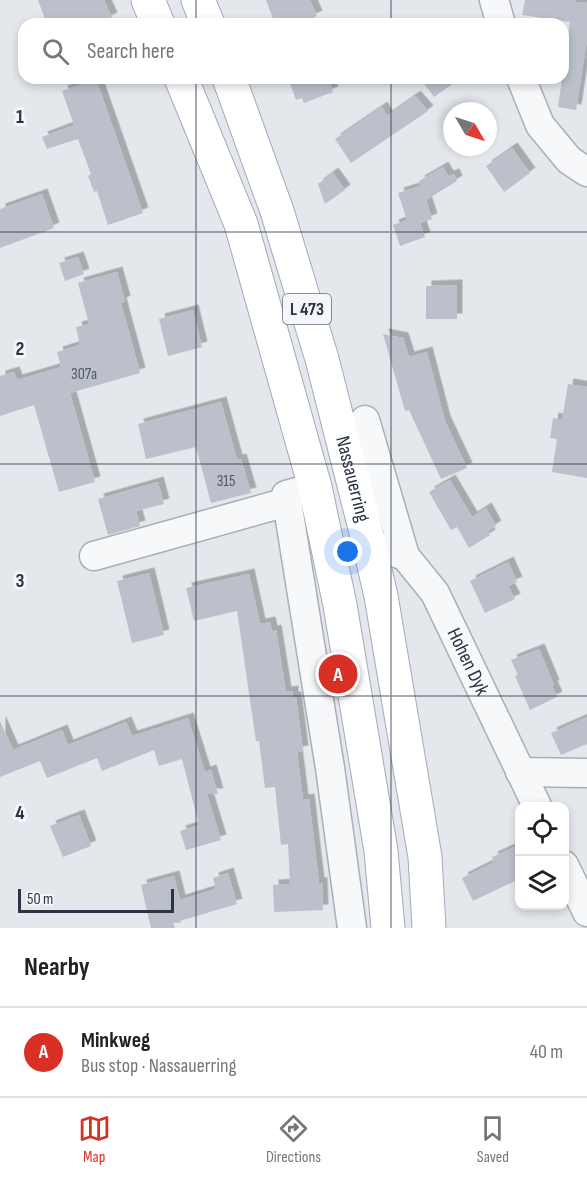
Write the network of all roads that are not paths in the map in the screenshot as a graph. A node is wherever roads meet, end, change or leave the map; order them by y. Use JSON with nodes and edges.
{"nodes":[{"id":1,"x":148,"y":0,"type":"edge"},
{"id":2,"x":198,"y":0,"type":"edge"},
{"id":3,"x":494,"y":0,"type":"edge"},
{"id":4,"x":156,"y":18,"type":"edge"},
{"id":5,"x":206,"y":18,"type":"edge"},
{"id":6,"x":499,"y":18,"type":"edge"},
{"id":7,"x":183,"y":84,"type":"edge"},
{"id":8,"x":231,"y":84,"type":"edge"},
{"id":9,"x":523,"y":84,"type":"edge"},
{"id":10,"x":587,"y":172,"type":"edge"},
{"id":11,"x":365,"y":420,"type":"dead end"},
{"id":12,"x":296,"y":495,"type":"junction"},
{"id":13,"x":369,"y":544,"type":"junction"},
{"id":14,"x":94,"y":556,"type":"dead end"},
{"id":15,"x":405,"y":556,"type":"junction"},
{"id":16,"x":520,"y":772,"type":"junction"},
{"id":17,"x":587,"y":773,"type":"edge"},
{"id":18,"x":535,"y":802,"type":"edge"},
{"id":19,"x":569,"y":875,"type":"edge"},
{"id":20,"x":587,"y":912,"type":"edge"},
{"id":21,"x":352,"y":928,"type":"edge"},
{"id":22,"x":388,"y":928,"type":"edge"},
{"id":23,"x":429,"y":928,"type":"edge"}],
"edges":[{"from":1,"to":4,"type":"main road"},
{"from":2,"to":5,"type":"main road"},
{"from":3,"to":6,"type":"street"},
{"from":7,"to":12,"type":"main road","name":"Nassauerring","number":"L 473"},
{"from":8,"to":13,"type":"main road","name":"Nassauerring","number":"L 473"},
{"from":9,"to":10,"type":"street"},
{"from":11,"to":15,"type":"street"},
{"from":12,"to":14,"type":"street"},
{"from":12,"to":21,"type":"street","name":"Nassauerring"},
{"from":12,"to":22,"type":"main road","name":"Nassauerring","number":"L 473"},
{"from":13,"to":15,"type":"street"},
{"from":13,"to":23,"type":"main road","name":"Nassauerring","number":"L 473"},
{"from":15,"to":16,"type":"street","name":"Hohen Dyk"},
{"from":16,"to":17,"type":"street"},
{"from":16,"to":18,"type":"street","name":"Hohen Dyk"},
{"from":19,"to":20,"type":"street"}]}
